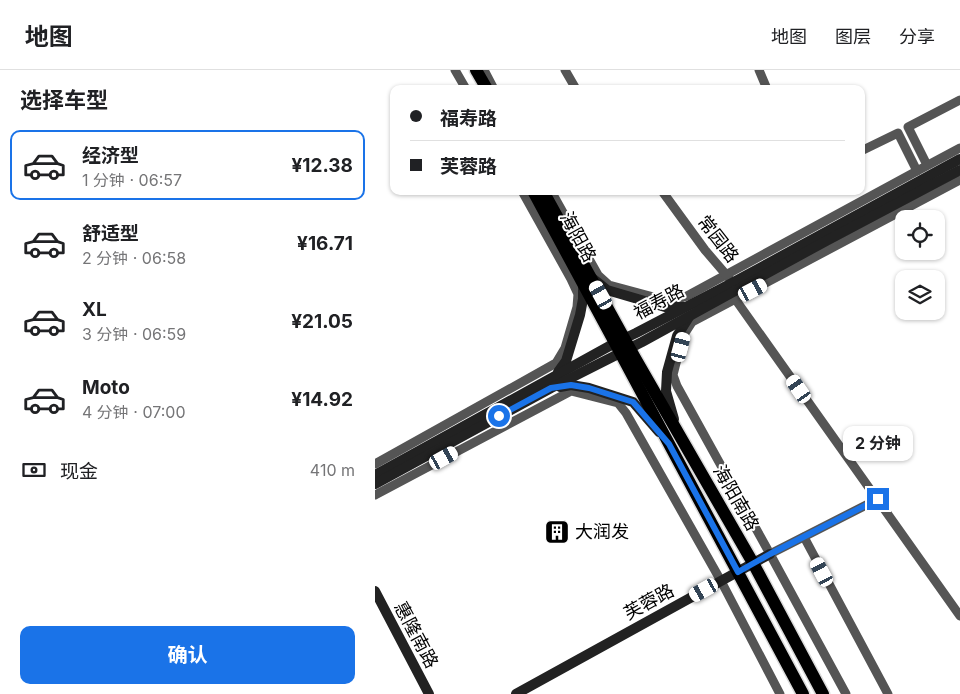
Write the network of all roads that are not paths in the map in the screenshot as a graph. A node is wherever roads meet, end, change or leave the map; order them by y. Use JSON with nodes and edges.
{"nodes":[{"id":1,"x":455,"y":70,"type":"edge"},
{"id":2,"x":467,"y":70,"type":"edge"},
{"id":3,"x":476,"y":70,"type":"edge"},
{"id":4,"x":484,"y":70,"type":"edge"},
{"id":5,"x":565,"y":70,"type":"edge"},
{"id":6,"x":759,"y":70,"type":"edge"},
{"id":7,"x":464,"y":85,"type":"edge"},
{"id":8,"x":475,"y":85,"type":"edge"},
{"id":9,"x":485,"y":85,"type":"edge"},
{"id":10,"x":493,"y":85,"type":"edge"},
{"id":11,"x":574,"y":85,"type":"edge"},
{"id":12,"x":765,"y":85,"type":"edge"},
{"id":13,"x":960,"y":100,"type":"edge"},
{"id":14,"x":908,"y":127,"type":"junction"},
{"id":15,"x":898,"y":133,"type":"junction"},
{"id":16,"x":960,"y":148,"type":"edge"},
{"id":17,"x":865,"y":149,"type":"edge"},
{"id":18,"x":960,"y":159,"type":"edge"},
{"id":19,"x":927,"y":166,"type":"junction"},
{"id":20,"x":960,"y":170,"type":"edge"},
{"id":21,"x":917,"y":171,"type":"junction"},
{"id":22,"x":960,"y":180,"type":"edge"},
{"id":23,"x":524,"y":195,"type":"edge"},
{"id":24,"x":535,"y":195,"type":"edge"},
{"id":25,"x":545,"y":195,"type":"edge"},
{"id":26,"x":553,"y":195,"type":"edge"},
{"id":27,"x":665,"y":195,"type":"edge"},
{"id":28,"x":587,"y":281,"type":"junction"},
{"id":29,"x":731,"y":287,"type":"junction"},
{"id":30,"x":687,"y":311,"type":"junction"},
{"id":31,"x":623,"y":345,"type":"junction"},
{"id":32,"x":555,"y":376,"type":"junction"},
{"id":33,"x":551,"y":388,"type":"junction"},
{"id":34,"x":679,"y":435,"type":"junction"},
{"id":35,"x":669,"y":444,"type":"junction"},
{"id":36,"x":375,"y":464,"type":"edge"},
{"id":37,"x":375,"y":475,"type":"edge"},
{"id":38,"x":375,"y":484,"type":"edge"},
{"id":39,"x":375,"y":496,"type":"edge"},
{"id":40,"x":878,"y":499,"type":"junction"},
{"id":41,"x":803,"y":537,"type":"junction"},
{"id":42,"x":770,"y":554,"type":"junction"},
{"id":43,"x":753,"y":563,"type":"junction"},
{"id":44,"x":738,"y":572,"type":"junction"},
{"id":45,"x":721,"y":581,"type":"junction"},
{"id":46,"x":375,"y":591,"type":"edge"},
{"id":47,"x":960,"y":616,"type":"edge"},
{"id":48,"x":429,"y":694,"type":"edge"},
{"id":49,"x":516,"y":694,"type":"edge"},
{"id":50,"x":780,"y":694,"type":"edge"},
{"id":51,"x":803,"y":694,"type":"edge"},
{"id":52,"x":823,"y":694,"type":"edge"},
{"id":53,"x":846,"y":694,"type":"edge"},
{"id":54,"x":888,"y":694,"type":"edge"}],
"edges":[{"from":1,"to":7,"type":"street"},
{"from":2,"to":8,"type":"main road"},
{"from":3,"to":9,"type":"main road"},
{"from":4,"to":10,"type":"street"},
{"from":5,"to":11,"type":"street"},
{"from":6,"to":12,"type":"street"},
{"from":13,"to":14,"type":"street"},
{"from":14,"to":15,"type":"street"},
{"from":14,"to":19,"type":"street"},
{"from":15,"to":17,"type":"street"},
{"from":15,"to":21,"type":"street"},
{"from":16,"to":19,"type":"street"},
{"from":18,"to":29,"type":"main road","name":"福寿路"},
{"from":19,"to":21,"type":"street"},
{"from":20,"to":29,"type":"main road","name":"福寿路"},
{"from":21,"to":29,"type":"street"},
{"from":22,"to":29,"type":"street"},
{"from":23,"to":36,"type":"street"},
{"from":24,"to":28,"type":"main road","name":"海阳路"},
{"from":25,"to":28,"type":"main road","name":"海阳路"},
{"from":26,"to":29,"type":"street"},
{"from":27,"to":29,"type":"street","name":"常园路"},
{"from":28,"to":30,"type":"main road"},
{"from":28,"to":31,"type":"main road","name":"海阳路"},
{"from":28,"to":32,"type":"main road"},
{"from":29,"to":30,"type":"main road","name":"福寿路"},
{"from":29,"to":40,"type":"street","name":"常园路"},
{"from":29,"to":42,"type":"street"},
{"from":30,"to":31,"type":"main road","name":"福寿路"},
{"from":30,"to":34,"type":"main road"},
{"from":31,"to":32,"type":"main road","name":"福寿路"},
{"from":31,"to":33,"type":"main road","name":"福寿路"},
{"from":31,"to":34,"type":"main road","name":"海阳南路"},
{"from":31,"to":35,"type":"main road","name":"海阳南路"},
{"from":32,"to":37,"type":"main road","name":"福寿路"},
{"from":33,"to":35,"type":"main road"},
{"from":33,"to":38,"type":"main road","name":"福寿路"},
{"from":34,"to":43,"type":"main road","name":"海阳南路"},
{"from":35,"to":44,"type":"main road","name":"海阳南路"},
{"from":39,"to":45,"type":"street"},
{"from":40,"to":41,"type":"street","name":"芙蓉路"},
{"from":40,"to":47,"type":"street","name":"常园路"},
{"from":41,"to":42,"type":"street","name":"芙蓉路"},
{"from":41,"to":54,"type":"street"},
{"from":42,"to":43,"type":"main road","name":"芙蓉路"},
{"from":42,"to":53,"type":"street"},
{"from":43,"to":44,"type":"main road","name":"芙蓉路"},
{"from":43,"to":52,"type":"main road","name":"海阳南路"},
{"from":44,"to":45,"type":"main road","name":"芙蓉路"},
{"from":44,"to":51,"type":"main road","name":"海阳南路"},
{"from":45,"to":49,"type":"main road","name":"芙蓉路"},
{"from":45,"to":50,"type":"street"},
{"from":46,"to":48,"type":"main road","name":"惠隆南路"}]}
